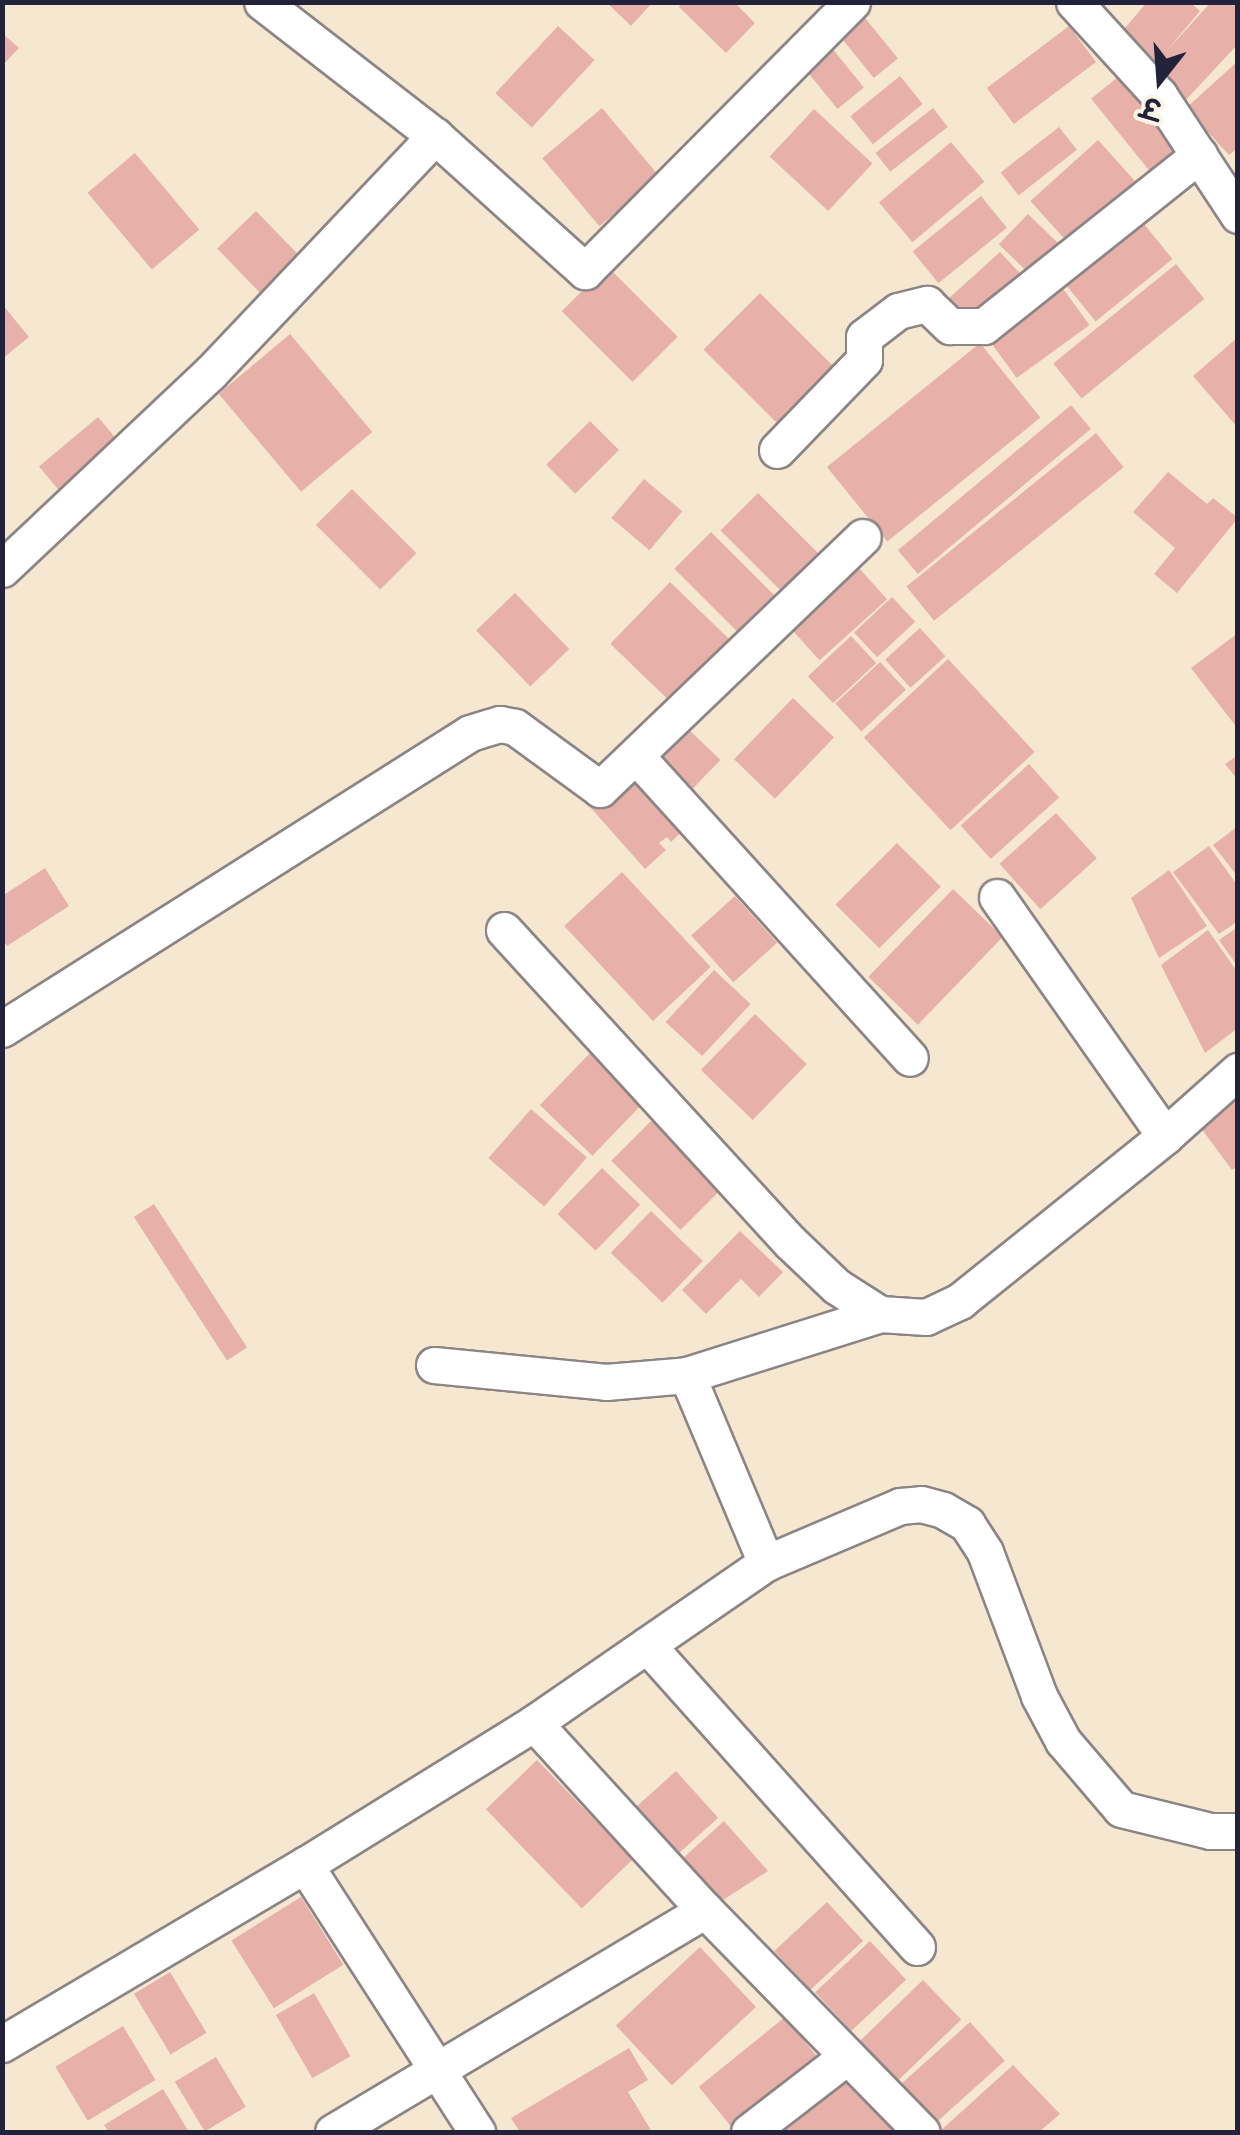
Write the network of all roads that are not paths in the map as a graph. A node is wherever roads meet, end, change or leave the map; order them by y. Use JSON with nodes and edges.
{"nodes":[{"id":1,"x":262,"y":2,"type":"edge"},
{"id":2,"x":852,"y":2,"type":"edge"},
{"id":3,"x":1074,"y":2,"type":"edge"},
{"id":4,"x":435,"y":136,"type":"junction"},
{"id":5,"x":1199,"y":155,"type":"junction"},
{"id":6,"x":1238,"y":214,"type":"edge"},
{"id":7,"x":776,"y":450,"type":"dead end"},
{"id":8,"x":864,"y":537,"type":"dead end"},
{"id":9,"x":2,"y":569,"type":"edge"},
{"id":10,"x":636,"y":757,"type":"junction"},
{"id":11,"x":997,"y":897,"type":"dead end"},
{"id":12,"x":504,"y":930,"type":"dead end"},
{"id":13,"x":2,"y":1029,"type":"edge"},
{"id":14,"x":910,"y":1058,"type":"dead end"},
{"id":15,"x":1238,"y":1071,"type":"edge"},
{"id":16,"x":1165,"y":1136,"type":"junction"},
{"id":17,"x":880,"y":1314,"type":"junction"},
{"id":18,"x":434,"y":1365,"type":"dead end"},
{"id":19,"x":687,"y":1375,"type":"junction"},
{"id":20,"x":766,"y":1562,"type":"junction"},
{"id":21,"x":647,"y":1645,"type":"junction"},
{"id":22,"x":534,"y":1722,"type":"junction"},
{"id":23,"x":1238,"y":1831,"type":"edge"},
{"id":24,"x":305,"y":1865,"type":"junction"},
{"id":25,"x":705,"y":1910,"type":"junction"},
{"id":26,"x":917,"y":1948,"type":"dead end"},
{"id":27,"x":2,"y":2044,"type":"edge"},
{"id":28,"x":846,"y":2057,"type":"junction"},
{"id":29,"x":436,"y":2069,"type":"junction"},
{"id":30,"x":333,"y":2132,"type":"edge"},
{"id":31,"x":477,"y":2132,"type":"edge"},
{"id":32,"x":750,"y":2132,"type":"edge"},
{"id":33,"x":922,"y":2132,"type":"edge"}],
"edges":[{"from":1,"to":4,"type":"street"},
{"from":2,"to":4,"type":"street"},
{"from":3,"to":5,"type":"street"},
{"from":4,"to":9,"type":"street"},
{"from":5,"to":6,"type":"street"},
{"from":5,"to":7,"type":"street"},
{"from":8,"to":10,"type":"street"},
{"from":10,"to":13,"type":"street"},
{"from":10,"to":14,"type":"street"},
{"from":11,"to":16,"type":"street"},
{"from":12,"to":17,"type":"street"},
{"from":15,"to":16,"type":"street"},
{"from":16,"to":17,"type":"street"},
{"from":17,"to":19,"type":"street"},
{"from":18,"to":19,"type":"street"},
{"from":19,"to":20,"type":"street"},
{"from":20,"to":21,"type":"street"},
{"from":20,"to":23,"type":"street"},
{"from":21,"to":22,"type":"street"},
{"from":21,"to":26,"type":"street"},
{"from":22,"to":24,"type":"street"},
{"from":22,"to":25,"type":"street"},
{"from":24,"to":27,"type":"street"},
{"from":24,"to":29,"type":"street"},
{"from":25,"to":28,"type":"street"},
{"from":25,"to":29,"type":"street"},
{"from":28,"to":32,"type":"street"},
{"from":28,"to":33,"type":"street"},
{"from":29,"to":30,"type":"street"},
{"from":29,"to":31,"type":"street"}]}
